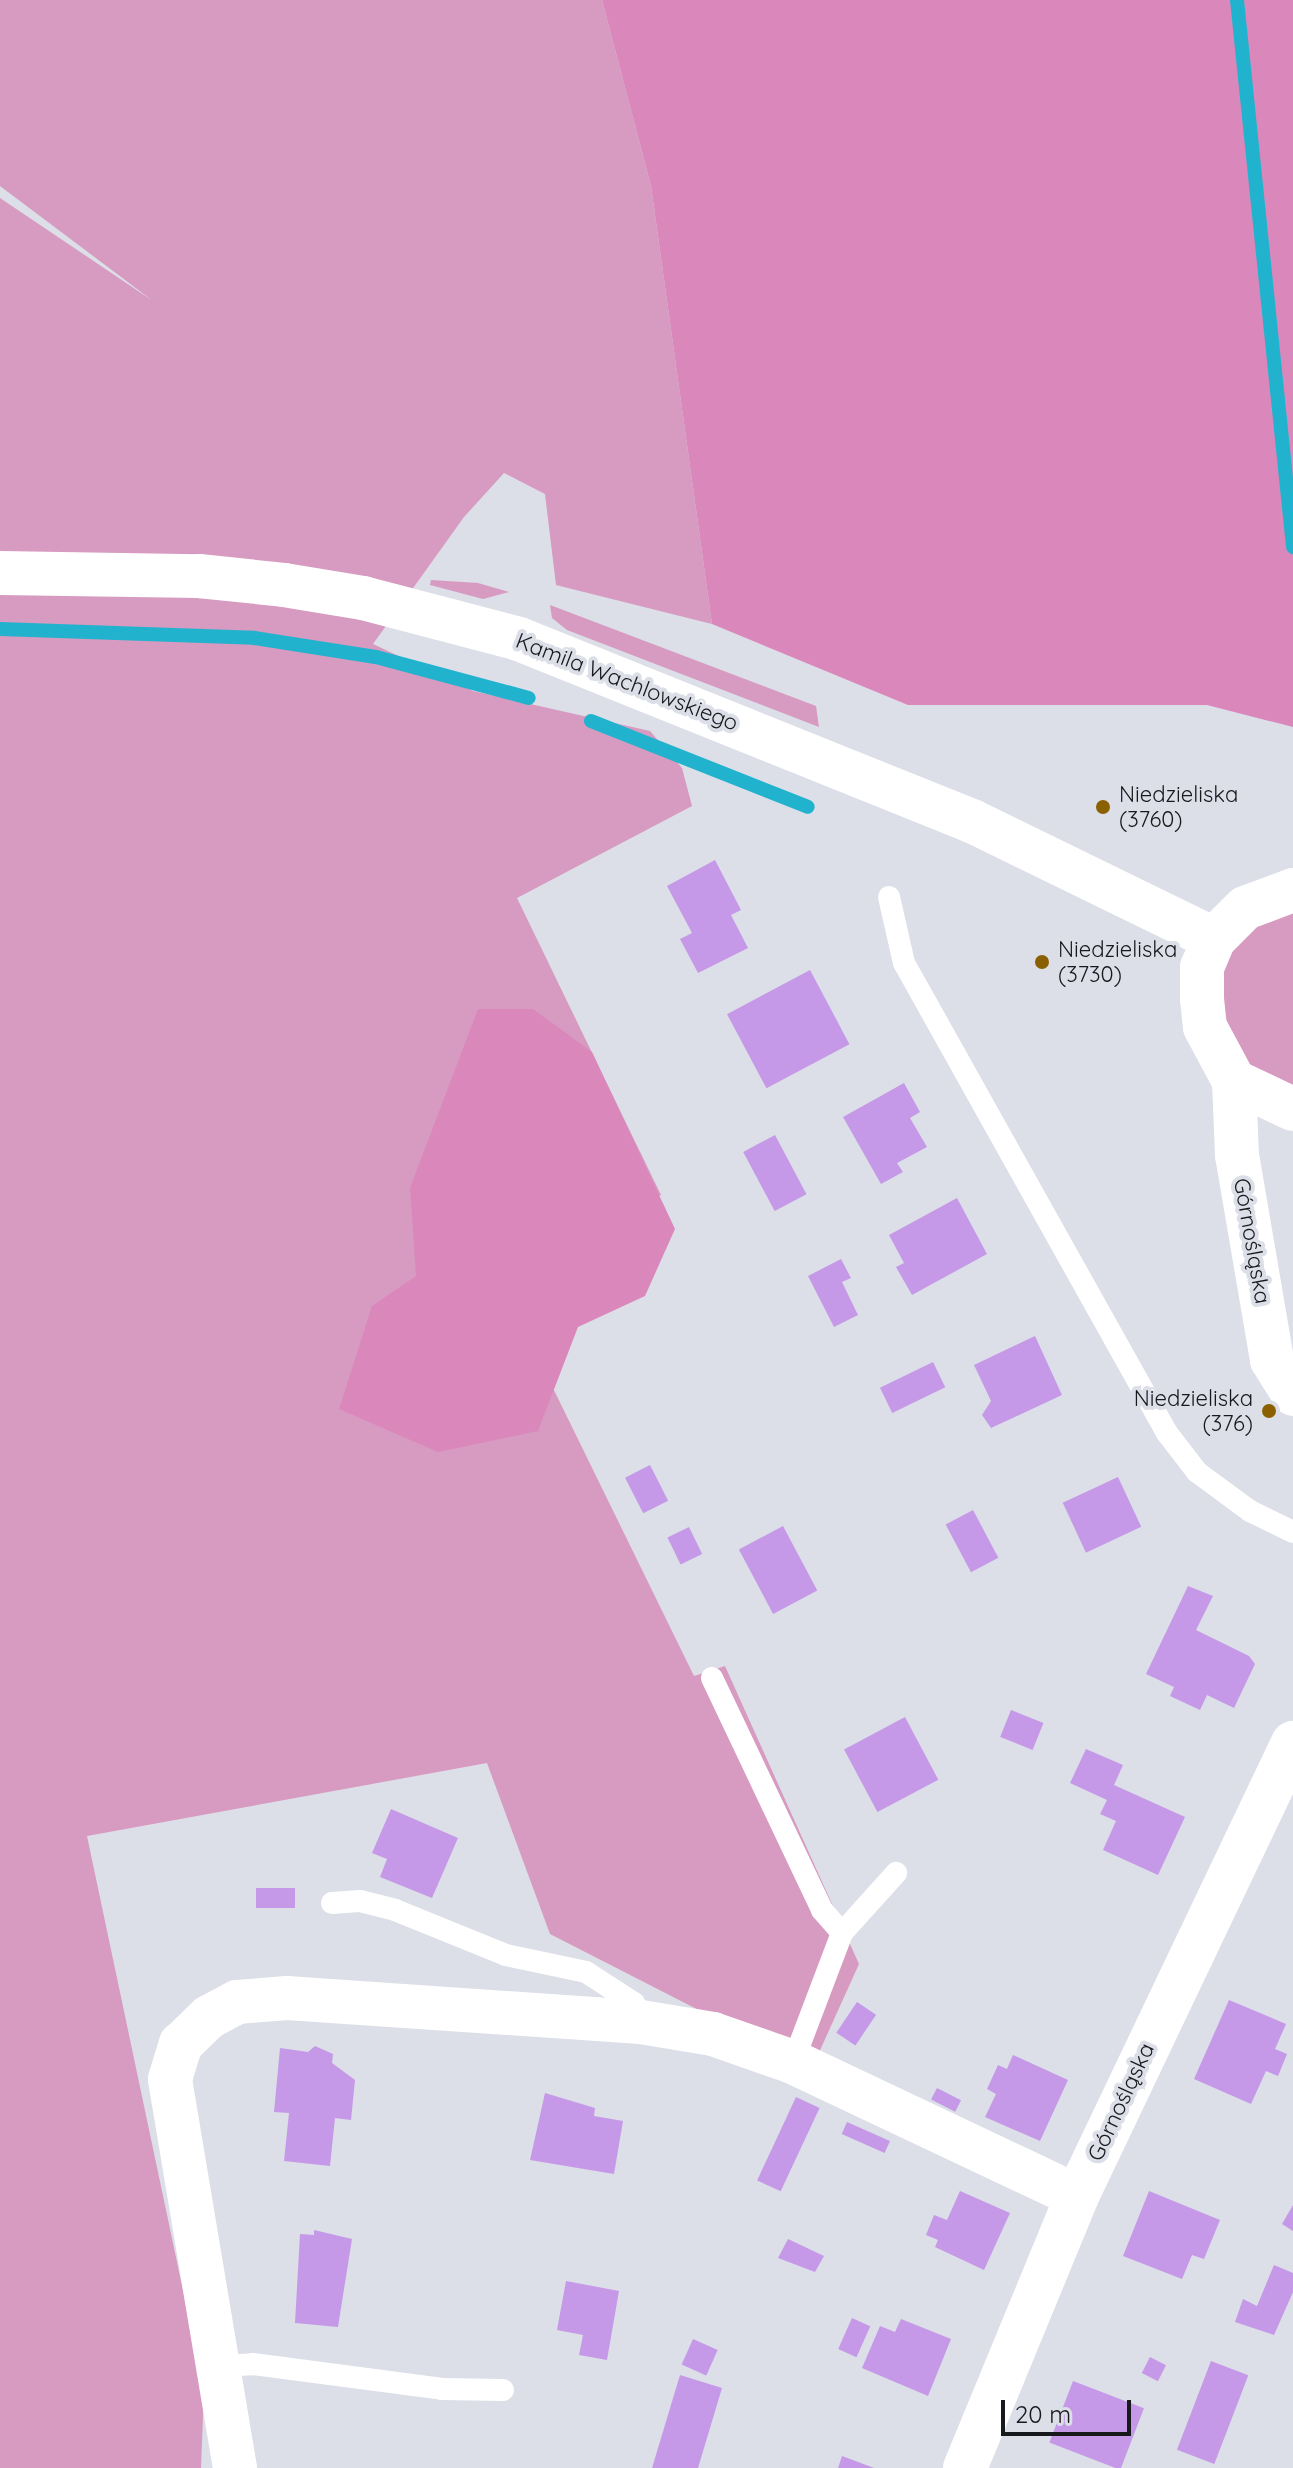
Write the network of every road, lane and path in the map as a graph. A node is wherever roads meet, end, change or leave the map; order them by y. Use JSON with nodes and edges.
{"nodes":[{"id":1,"x":0,"y":573,"type":"edge"},
{"id":2,"x":1293,"y":890,"type":"edge"},
{"id":3,"x":889,"y":897,"type":"dead end"},
{"id":4,"x":1214,"y":939,"type":"junction"},
{"id":5,"x":1234,"y":1081,"type":"junction"},
{"id":6,"x":1293,"y":1109,"type":"edge"},
{"id":7,"x":1293,"y":1394,"type":"edge"},
{"id":8,"x":1293,"y":1532,"type":"edge"},
{"id":9,"x":712,"y":1678,"type":"dead end"},
{"id":10,"x":1293,"y":1743,"type":"edge"},
{"id":11,"x":896,"y":1873,"type":"dead end"},
{"id":12,"x":332,"y":1903,"type":"dead end"},
{"id":13,"x":842,"y":1933,"type":"junction"},
{"id":14,"x":641,"y":2022,"type":"junction"},
{"id":15,"x":793,"y":2062,"type":"junction"},
{"id":16,"x":1077,"y":2196,"type":"junction"},
{"id":17,"x":218,"y":2366,"type":"junction"},
{"id":18,"x":503,"y":2390,"type":"dead end"},
{"id":19,"x":235,"y":2468,"type":"edge"},
{"id":20,"x":965,"y":2468,"type":"edge"}],
"edges":[{"from":1,"to":4,"type":"street","name":"Kamila Wachlowskiego"},
{"from":2,"to":4,"type":"street"},
{"from":3,"to":8,"type":"lane"},
{"from":4,"to":5,"type":"street"},
{"from":5,"to":6,"type":"street"},
{"from":5,"to":7,"type":"street","name":"Górnośląska"},
{"from":9,"to":13,"type":"lane"},
{"from":10,"to":16,"type":"street","name":"Górnośląska"},
{"from":11,"to":13,"type":"lane"},
{"from":12,"to":14,"type":"lane"},
{"from":13,"to":15,"type":"lane"},
{"from":14,"to":15,"type":"street"},
{"from":14,"to":17,"type":"street"},
{"from":15,"to":16,"type":"street"},
{"from":16,"to":20,"type":"street","name":"Górnośląska"},
{"from":17,"to":18,"type":"lane"},
{"from":17,"to":19,"type":"street"}]}
